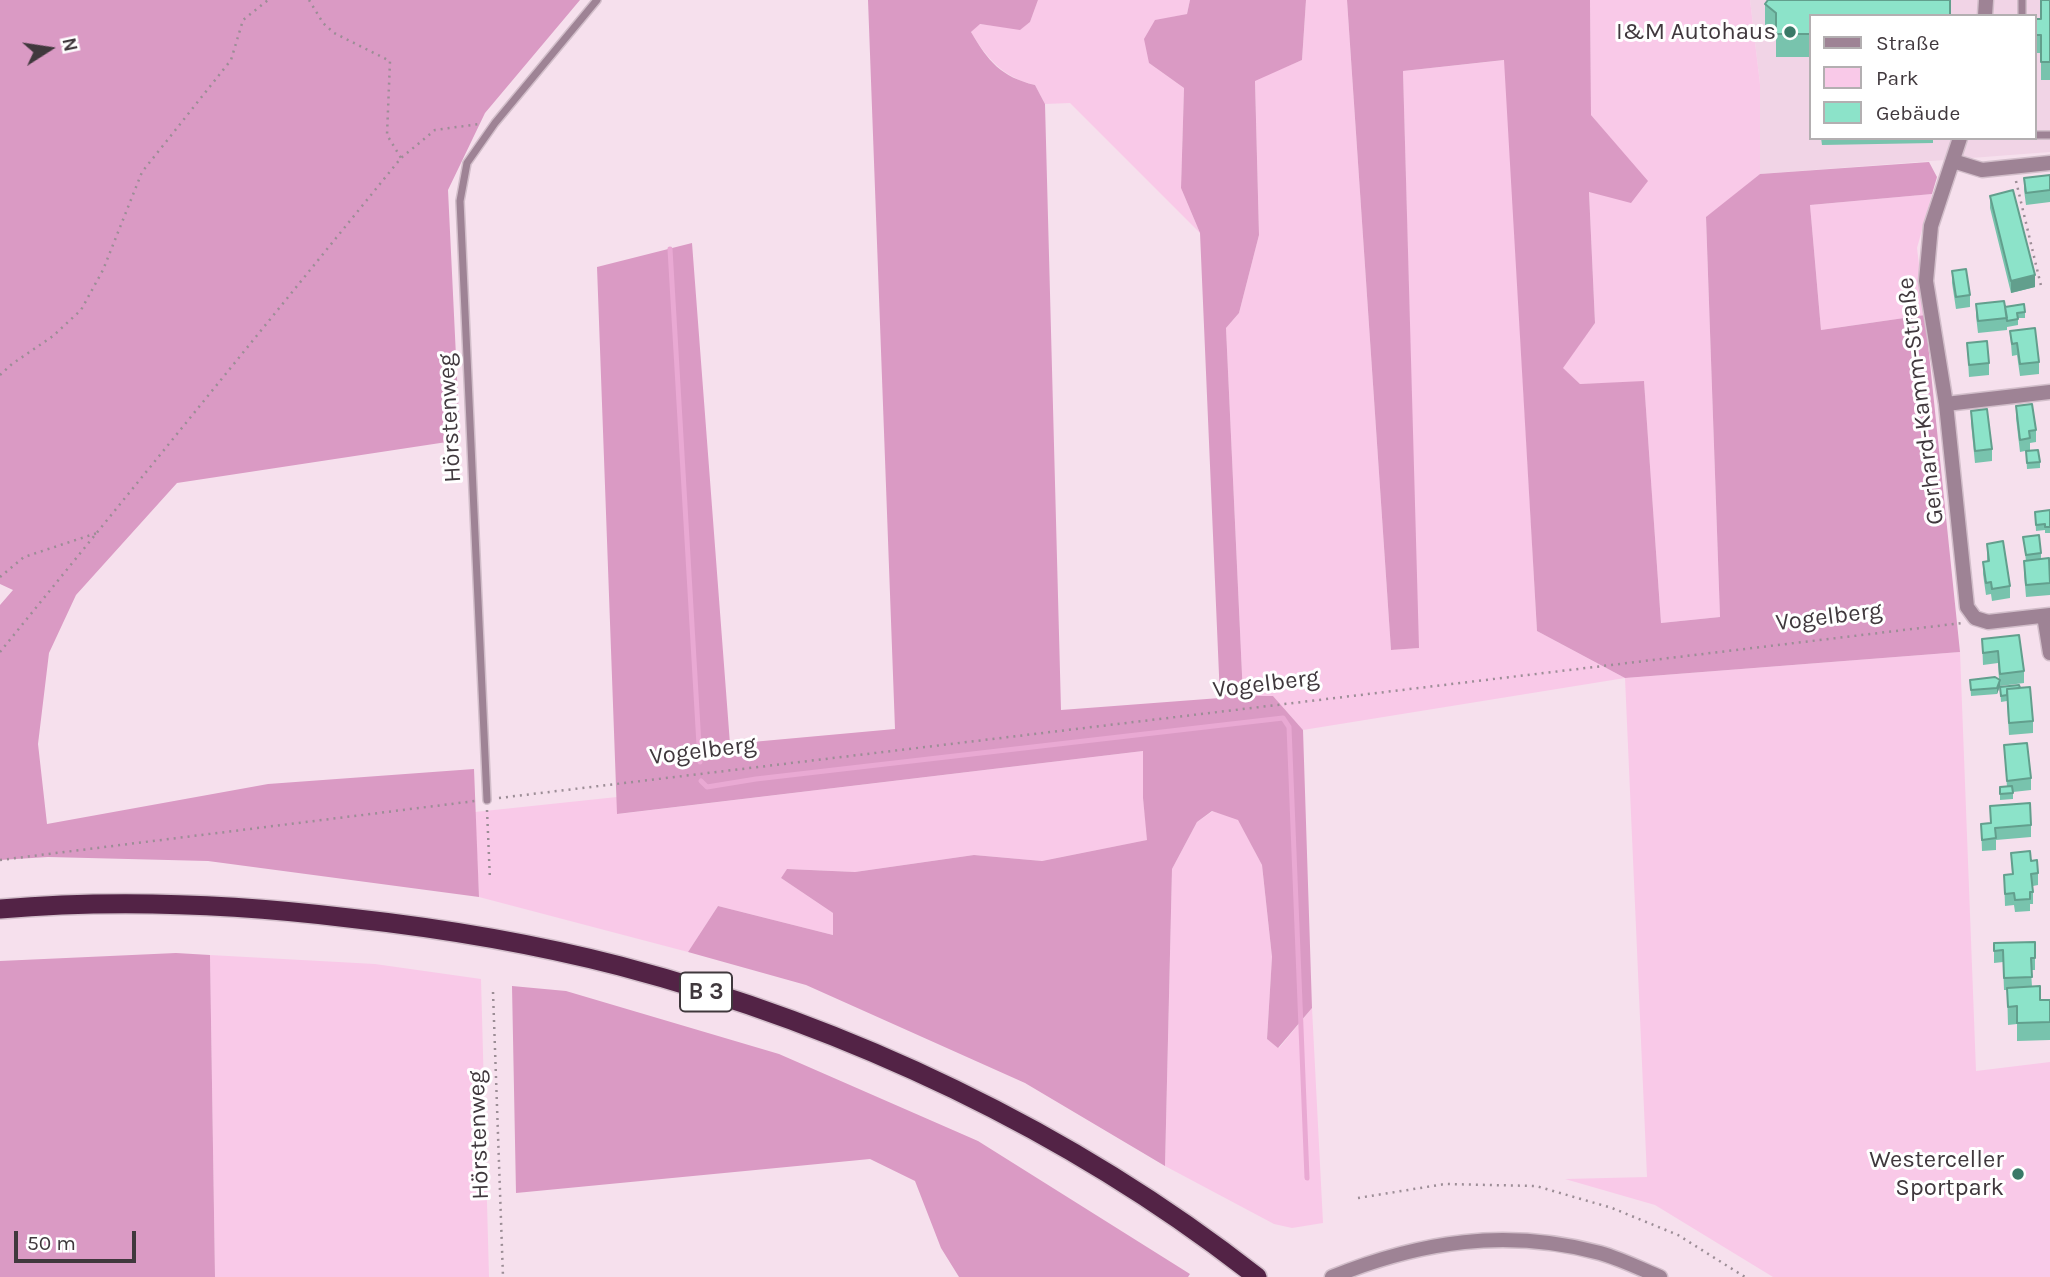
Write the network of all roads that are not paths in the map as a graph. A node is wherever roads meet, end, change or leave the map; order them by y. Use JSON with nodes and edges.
{"nodes":[{"id":1,"x":597,"y":0,"type":"edge"},
{"id":2,"x":1959,"y":140,"type":"edge"},
{"id":3,"x":1953,"y":161,"type":"junction"},
{"id":4,"x":2050,"y":163,"type":"edge"},
{"id":5,"x":2050,"y":392,"type":"edge"},
{"id":6,"x":1946,"y":404,"type":"junction"},
{"id":7,"x":2047,"y":616,"type":"edge"},
{"id":8,"x":2050,"y":653,"type":"edge"},
{"id":9,"x":487,"y":800,"type":"road end"},
{"id":10,"x":0,"y":909,"type":"edge"},
{"id":11,"x":1257,"y":1277,"type":"edge"},
{"id":12,"x":1332,"y":1277,"type":"edge"},
{"id":13,"x":1660,"y":1277,"type":"edge"}],
"edges":[{"from":1,"to":9,"type":"lane","name":"Hörstenweg"},
{"from":2,"to":3,"type":"street","name":"Gerhard-Kamm-Straße"},
{"from":3,"to":4,"type":"street"},
{"from":3,"to":6,"type":"street","name":"Gerhard-Kamm-Straße"},
{"from":5,"to":6,"type":"street"},
{"from":6,"to":7,"type":"street","name":"Gerhard-Kamm-Straße"},
{"from":7,"to":8,"type":"street"},
{"from":10,"to":11,"type":"highway","number":"B 3"},
{"from":12,"to":13,"type":"street"}]}
